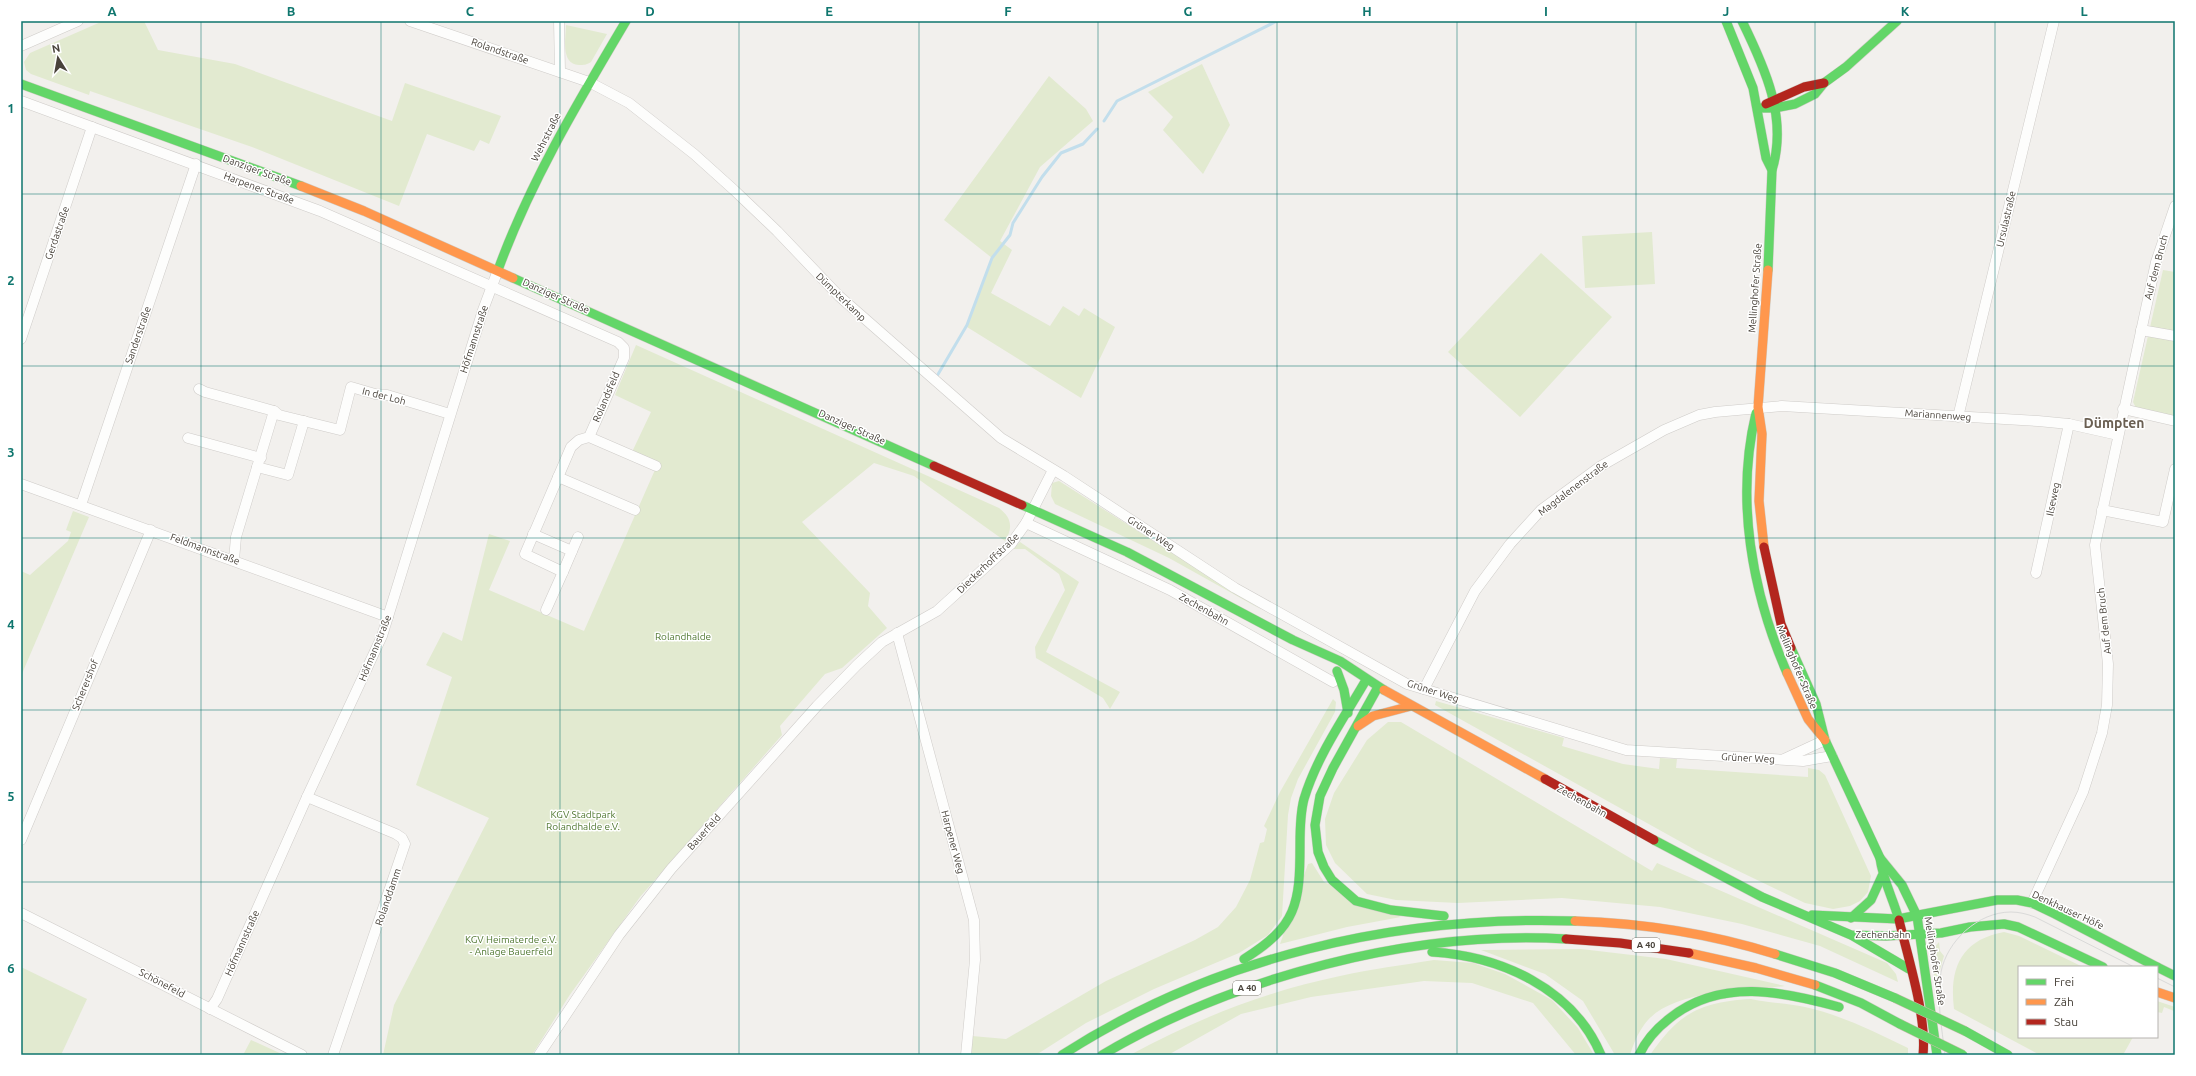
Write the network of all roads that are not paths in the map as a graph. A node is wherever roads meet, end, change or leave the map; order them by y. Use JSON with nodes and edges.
{"nodes":[{"id":1,"x":78,"y":21,"type":"edge"},
{"id":2,"x":410,"y":21,"type":"edge"},
{"id":3,"x":559,"y":21,"type":"edge"},
{"id":4,"x":626,"y":21,"type":"edge"},
{"id":5,"x":1726,"y":21,"type":"edge"},
{"id":6,"x":1742,"y":21,"type":"edge"},
{"id":7,"x":1897,"y":21,"type":"edge"},
{"id":8,"x":2054,"y":21,"type":"edge"},
{"id":9,"x":21,"y":46,"type":"edge"},
{"id":10,"x":560,"y":72,"type":"junction"},
{"id":11,"x":589,"y":82,"type":"junction"},
{"id":12,"x":21,"y":84,"type":"edge"},
{"id":13,"x":21,"y":101,"type":"edge"},
{"id":14,"x":1774,"y":104,"type":"junction"},
{"id":15,"x":1758,"y":108,"type":"junction"},
{"id":16,"x":92,"y":126,"type":"junction"},
{"id":17,"x":196,"y":164,"type":"junction"},
{"id":18,"x":1772,"y":170,"type":"junction"},
{"id":19,"x":2175,"y":206,"type":"edge"},
{"id":20,"x":364,"y":211,"type":"junction"},
{"id":21,"x":344,"y":221,"type":"junction"},
{"id":22,"x":498,"y":270,"type":"junction"},
{"id":23,"x":492,"y":287,"type":"junction"},
{"id":24,"x":2141,"y":330,"type":"junction"},
{"id":25,"x":2175,"y":336,"type":"edge"},
{"id":26,"x":21,"y":339,"type":"edge"},
{"id":27,"x":624,"y":358,"type":"joint"},
{"id":28,"x":199,"y":389,"type":"dead end"},
{"id":29,"x":1758,"y":407,"type":"junction"},
{"id":30,"x":2123,"y":409,"type":"junction"},
{"id":31,"x":274,"y":411,"type":"junction"},
{"id":32,"x":450,"y":414,"type":"junction"},
{"id":33,"x":1958,"y":417,"type":"junction"},
{"id":34,"x":304,"y":421,"type":"junction"},
{"id":35,"x":2175,"y":421,"type":"edge"},
{"id":36,"x":2069,"y":424,"type":"junction"},
{"id":37,"x":2118,"y":435,"type":"junction"},
{"id":38,"x":589,"y":437,"type":"junction"},
{"id":39,"x":188,"y":438,"type":"dead end"},
{"id":40,"x":259,"y":462,"type":"junction"},
{"id":41,"x":656,"y":466,"type":"dead end"},
{"id":42,"x":1053,"y":470,"type":"junction"},
{"id":43,"x":2175,"y":470,"type":"edge"},
{"id":44,"x":558,"y":477,"type":"junction"},
{"id":45,"x":2174,"y":481,"type":"edge"},
{"id":46,"x":21,"y":484,"type":"edge"},
{"id":47,"x":1103,"y":502,"type":"joint"},
{"id":48,"x":81,"y":505,"type":"junction"},
{"id":49,"x":2171,"y":507,"type":"edge"},
{"id":50,"x":1033,"y":509,"type":"junction"},
{"id":51,"x":635,"y":510,"type":"dead end"},
{"id":52,"x":2102,"y":510,"type":"junction"},
{"id":53,"x":1026,"y":523,"type":"junction"},
{"id":54,"x":151,"y":530,"type":"junction"},
{"id":55,"x":1081,"y":530,"type":"joint"},
{"id":56,"x":533,"y":534,"type":"junction"},
{"id":57,"x":578,"y":537,"type":"dead end"},
{"id":58,"x":572,"y":551,"type":"junction"},
{"id":59,"x":234,"y":560,"type":"junction"},
{"id":60,"x":563,"y":572,"type":"junction"},
{"id":61,"x":2036,"y":573,"type":"dead end"},
{"id":62,"x":546,"y":610,"type":"dead end"},
{"id":63,"x":388,"y":616,"type":"junction"},
{"id":64,"x":897,"y":633,"type":"junction"},
{"id":65,"x":1293,"y":640,"type":"junction"},
{"id":66,"x":1337,"y":671,"type":"junction"},
{"id":67,"x":1366,"y":680,"type":"junction"},
{"id":68,"x":1333,"y":682,"type":"dead end"},
{"id":69,"x":1378,"y":687,"type":"junction"},
{"id":70,"x":1424,"y":689,"type":"junction"},
{"id":71,"x":1411,"y":706,"type":"junction"},
{"id":72,"x":1348,"y":713,"type":"junction"},
{"id":73,"x":1358,"y":726,"type":"junction"},
{"id":74,"x":1825,"y":740,"type":"junction"},
{"id":75,"x":1832,"y":756,"type":"junction"},
{"id":76,"x":1782,"y":760,"type":"junction"},
{"id":77,"x":307,"y":797,"type":"junction"},
{"id":78,"x":21,"y":840,"type":"edge"},
{"id":79,"x":1880,"y":858,"type":"junction"},
{"id":80,"x":1882,"y":876,"type":"junction"},
{"id":81,"x":2032,"y":903,"type":"junction"},
{"id":82,"x":21,"y":913,"type":"edge"},
{"id":83,"x":1801,"y":914,"type":"junction"},
{"id":84,"x":1917,"y":916,"type":"junction"},
{"id":85,"x":1851,"y":918,"type":"junction"},
{"id":86,"x":1898,"y":919,"type":"junction"},
{"id":87,"x":1482,"y":920,"type":"junction"},
{"id":88,"x":1851,"y":935,"type":"junction"},
{"id":89,"x":1902,"y":935,"type":"junction"},
{"id":90,"x":1921,"y":935,"type":"junction"},
{"id":91,"x":1379,"y":951,"type":"junction"},
{"id":92,"x":2100,"y":966,"type":"edge"},
{"id":93,"x":2155,"y":966,"type":"edge"},
{"id":94,"x":2158,"y":968,"type":"edge"},
{"id":95,"x":1909,"y":969,"type":"junction"},
{"id":96,"x":2175,"y":976,"type":"edge"},
{"id":97,"x":1194,"y":987,"type":"junction"},
{"id":98,"x":2158,"y":992,"type":"edge"},
{"id":99,"x":2175,"y":998,"type":"edge"},
{"id":100,"x":210,"y":1009,"type":"junction"},
{"id":101,"x":1900,"y":1024,"type":"junction"},
{"id":102,"x":1923,"y":1054,"type":"edge"},
{"id":103,"x":302,"y":1055,"type":"edge"},
{"id":104,"x":333,"y":1055,"type":"edge"},
{"id":105,"x":539,"y":1055,"type":"edge"},
{"id":106,"x":966,"y":1055,"type":"edge"},
{"id":107,"x":1062,"y":1055,"type":"edge"},
{"id":108,"x":1102,"y":1055,"type":"edge"},
{"id":109,"x":1601,"y":1055,"type":"edge"},
{"id":110,"x":1639,"y":1055,"type":"edge"},
{"id":111,"x":1937,"y":1055,"type":"edge"},
{"id":112,"x":1963,"y":1055,"type":"edge"},
{"id":113,"x":2008,"y":1055,"type":"edge"}],
"edges":[{"from":1,"to":9,"type":"street"},
{"from":2,"to":10,"type":"street","name":"Rolandstraße"},
{"from":3,"to":10,"type":"street"},
{"from":4,"to":11,"type":"main road","name":"Wehrstraße"},
{"from":5,"to":15,"type":"main road","name":"Mellinghofer Straße"},
{"from":6,"to":14,"type":"main road","name":"Mellinghofer Straße"},
{"from":7,"to":14,"type":"main road"},
{"from":8,"to":33,"type":"street","name":"Ursulastraße"},
{"from":10,"to":11,"type":"street","name":"Rolandstraße"},
{"from":11,"to":22,"type":"main road","name":"Wehrstraße"},
{"from":11,"to":42,"type":"street","name":"Dümpterkamp"},
{"from":12,"to":20,"type":"main road","name":"Danziger Straße"},
{"from":13,"to":16,"type":"street","name":"Harpener Straße"},
{"from":14,"to":15,"type":"main road"},
{"from":14,"to":18,"type":"main road","name":"Mellinghofer Straße"},
{"from":15,"to":18,"type":"main road","name":"Mellinghofer Straße"},
{"from":16,"to":17,"type":"street","name":"Harpener Straße"},
{"from":16,"to":26,"type":"street","name":"Gerdastraße"},
{"from":17,"to":21,"type":"street","name":"Harpener Straße"},
{"from":17,"to":48,"type":"street","name":"Sanderstraße"},
{"from":18,"to":29,"type":"main road","name":"Mellinghofer Straße"},
{"from":19,"to":24,"type":"street","name":"Auf dem Bruch"},
{"from":20,"to":21,"type":"street"},
{"from":20,"to":22,"type":"main road","name":"Danziger Straße"},
{"from":21,"to":23,"type":"street","name":"Harpener Straße"},
{"from":22,"to":23,"type":"street","name":"Höfmannstraße"},
{"from":22,"to":50,"type":"main road","name":"Danziger Straße"},
{"from":23,"to":27,"type":"street","name":"Danziger Straße"},
{"from":23,"to":32,"type":"street","name":"Höfmannstraße"},
{"from":24,"to":25,"type":"street"},
{"from":24,"to":30,"type":"street","name":"Auf dem Bruch"},
{"from":27,"to":38,"type":"street","name":"Rolandsfeld"},
{"from":28,"to":31,"type":"street","name":"In der Loh"},
{"from":29,"to":33,"type":"street","name":"Mariannenweg"},
{"from":29,"to":70,"type":"street","name":"Magdalenenstraße"},
{"from":29,"to":74,"type":"main road","name":"Mellinghofer Straße"},
{"from":29,"to":74,"type":"main road","name":"Mellinghofer Straße"},
{"from":30,"to":35,"type":"street"},
{"from":30,"to":37,"type":"street","name":"Auf dem Bruch"},
{"from":31,"to":34,"type":"street","name":"In der Loh"},
{"from":31,"to":40,"type":"street"},
{"from":32,"to":34,"type":"street","name":"In der Loh"},
{"from":32,"to":63,"type":"street","name":"Höfmannstraße"},
{"from":33,"to":36,"type":"street","name":"Mariannenweg"},
{"from":34,"to":40,"type":"street"},
{"from":36,"to":37,"type":"street","name":"Mariannenweg"},
{"from":36,"to":61,"type":"street","name":"Ilseweg"},
{"from":37,"to":52,"type":"street","name":"Auf dem Bruch"},
{"from":38,"to":41,"type":"street"},
{"from":38,"to":44,"type":"street"},
{"from":39,"to":40,"type":"street"},
{"from":40,"to":59,"type":"street"},
{"from":42,"to":47,"type":"street","name":"Dümpterkamp"},
{"from":42,"to":50,"type":"street","name":"Dieckerhoffstraße"},
{"from":43,"to":45,"type":"street"},
{"from":44,"to":51,"type":"street"},
{"from":44,"to":56,"type":"street"},
{"from":45,"to":49,"type":"street"},
{"from":46,"to":48,"type":"street","name":"Feldmannstraße"},
{"from":47,"to":70,"type":"street","name":"Grüner Weg"},
{"from":48,"to":54,"type":"street","name":"Feldmannstraße"},
{"from":49,"to":52,"type":"street"},
{"from":50,"to":53,"type":"street","name":"Dieckerhoffstraße"},
{"from":50,"to":55,"type":"main road","name":"Danziger Straße"},
{"from":52,"to":81,"type":"street","name":"Auf dem Bruch"},
{"from":53,"to":64,"type":"street","name":"Dieckerhoffstraße"},
{"from":53,"to":68,"type":"street","name":"Zechenbahn"},
{"from":54,"to":59,"type":"street","name":"Feldmannstraße"},
{"from":54,"to":78,"type":"street","name":"Scherershof"},
{"from":55,"to":65,"type":"main road","name":"Zechenbahn"},
{"from":56,"to":58,"type":"street"},
{"from":56,"to":60,"type":"street"},
{"from":57,"to":58,"type":"street"},
{"from":58,"to":60,"type":"street"},
{"from":59,"to":63,"type":"street","name":"Feldmannstraße"},
{"from":60,"to":62,"type":"street"},
{"from":63,"to":77,"type":"street","name":"Höfmannstraße"},
{"from":64,"to":105,"type":"street","name":"Bauerfeld"},
{"from":64,"to":106,"type":"street","name":"Harpener Weg"},
{"from":65,"to":66,"type":"main road","name":"Zechenbahn"},
{"from":65,"to":67,"type":"main road","name":"Zechenbahn"},
{"from":66,"to":67,"type":"main road","name":"Zechenbahn"},
{"from":66,"to":72,"type":"main road"},
{"from":67,"to":69,"type":"main road","name":"Zechenbahn"},
{"from":67,"to":72,"type":"main road"},
{"from":69,"to":71,"type":"main road","name":"Zechenbahn"},
{"from":69,"to":73,"type":"main road"},
{"from":70,"to":76,"type":"street","name":"Grüner Weg"},
{"from":71,"to":73,"type":"main road"},
{"from":71,"to":83,"type":"main road","name":"Zechenbahn"},
{"from":72,"to":97,"type":"main road"},
{"from":73,"to":87,"type":"main road"},
{"from":74,"to":75,"type":"main road","name":"Mellinghofer Straße"},
{"from":74,"to":76,"type":"street","name":"Grüner Weg"},
{"from":75,"to":76,"type":"street","name":"Grüner Weg"},
{"from":75,"to":79,"type":"main road","name":"Mellinghofer Straße"},
{"from":77,"to":100,"type":"street","name":"Höfmannstraße"},
{"from":77,"to":104,"type":"street","name":"Rolanddamm"},
{"from":79,"to":80,"type":"main road","name":"Mellinghofer Straße"},
{"from":79,"to":84,"type":"main road","name":"Mellinghofer Straße"},
{"from":80,"to":85,"type":"main road"},
{"from":80,"to":86,"type":"main road","name":"Mellinghofer Straße"},
{"from":81,"to":84,"type":"main road","name":"Denkhauser Höfe"},
{"from":81,"to":93,"type":"main road","name":"Denkhauser Höfe"},
{"from":82,"to":100,"type":"street","name":"Schönefeld"},
{"from":83,"to":85,"type":"main road","name":"Zechenbahn"},
{"from":83,"to":88,"type":"main road","name":"Zechenbahn"},
{"from":84,"to":86,"type":"main road","name":"Zechenbahn"},
{"from":84,"to":90,"type":"main road","name":"Mellinghofer Straße"},
{"from":85,"to":86,"type":"main road","name":"Zechenbahn"},
{"from":86,"to":89,"type":"main road","name":"Mellinghofer Straße"},
{"from":87,"to":97,"type":"main road","number":"A 40"},
{"from":87,"to":113,"type":"main road","number":"A 40","bridge":true},
{"from":88,"to":89,"type":"main road","name":"Zechenbahn"},
{"from":88,"to":95,"type":"main road"},
{"from":89,"to":90,"type":"main road","name":"Zechenbahn"},
{"from":89,"to":95,"type":"main road","name":"Mellinghofer Straße"},
{"from":90,"to":92,"type":"main road"},
{"from":90,"to":111,"type":"main road","name":"Mellinghofer Straße"},
{"from":91,"to":101,"type":"main road","number":"A 40"},
{"from":91,"to":108,"type":"main road","number":"A 40"},
{"from":91,"to":109,"type":"main road"},
{"from":94,"to":96,"type":"main road","name":"Denkhauser Höfe"},
{"from":95,"to":102,"type":"main road","name":"Mellinghofer Straße"},
{"from":97,"to":107,"type":"main road","number":"A 40"},
{"from":98,"to":99,"type":"main road"},
{"from":100,"to":103,"type":"street","name":"Schönefeld"},
{"from":101,"to":110,"type":"main road"},
{"from":101,"to":112,"type":"main road","number":"A 40","bridge":true}]}
